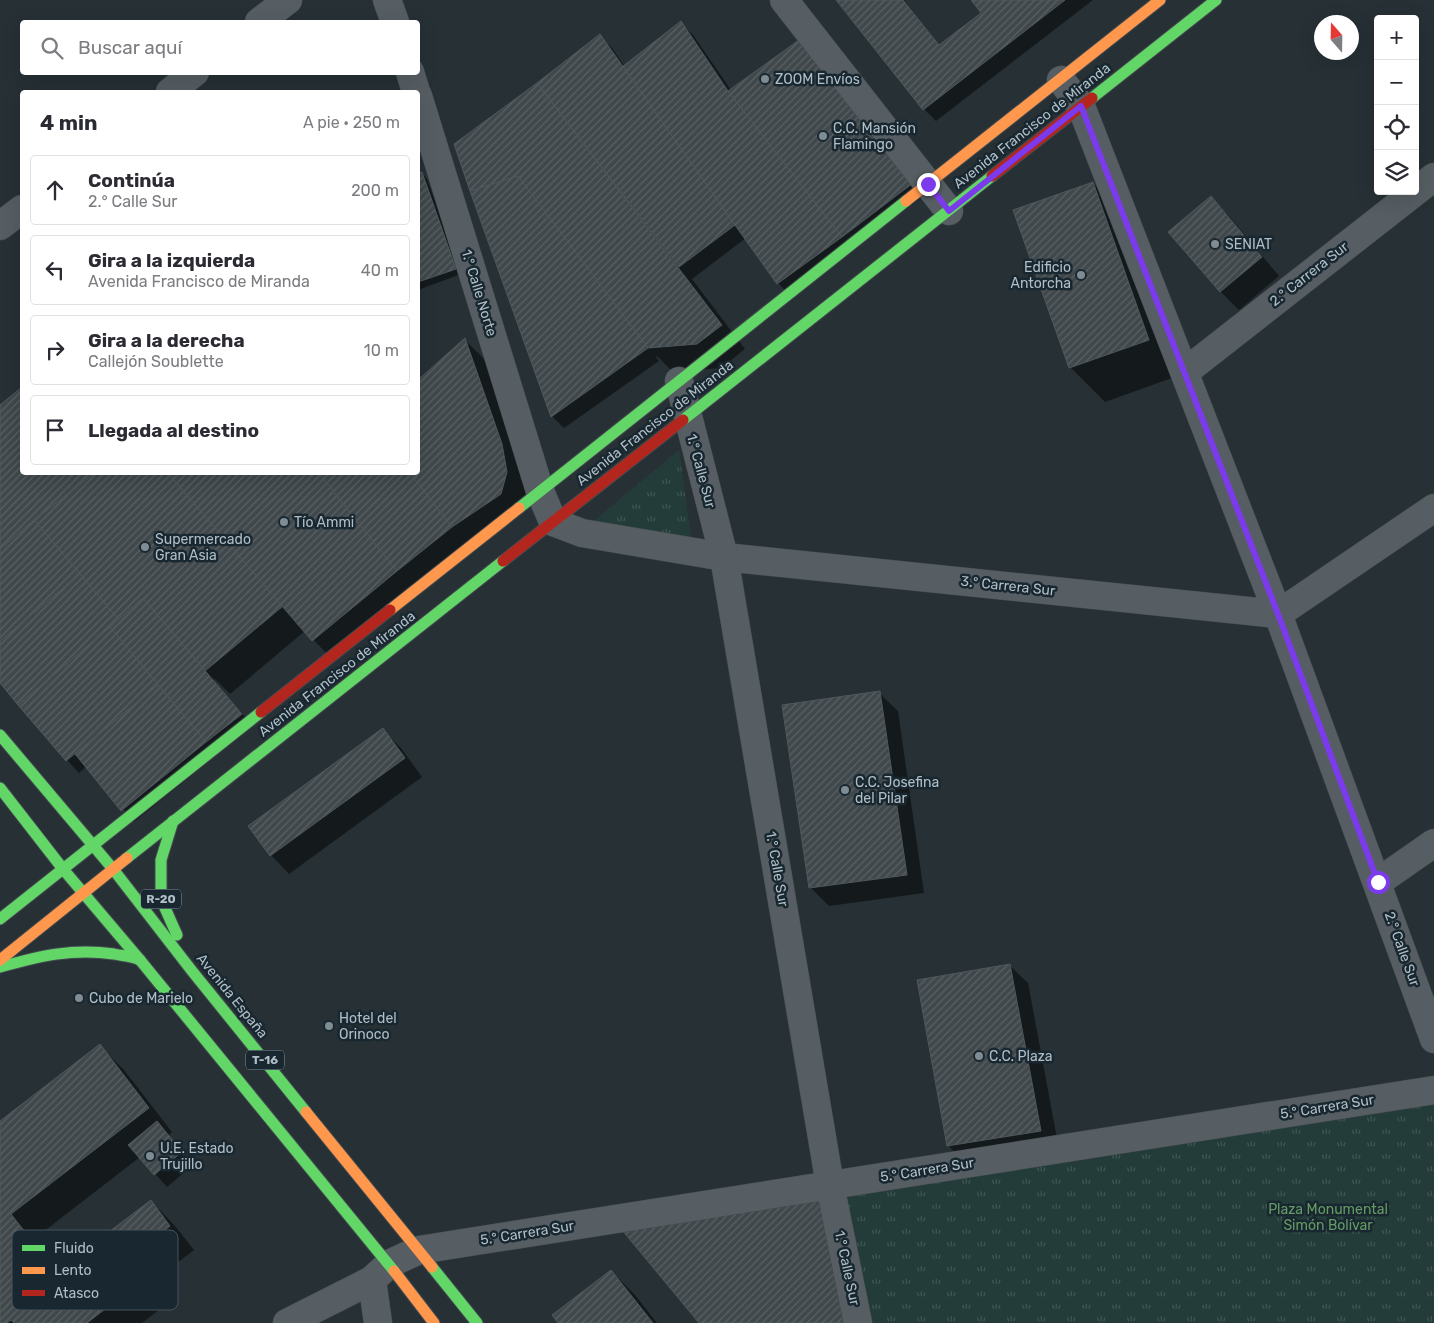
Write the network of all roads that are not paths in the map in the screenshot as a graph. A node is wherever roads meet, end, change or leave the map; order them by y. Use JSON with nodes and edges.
{"nodes":[{"id":1,"x":288,"y":0,"type":"edge"},
{"id":2,"x":388,"y":0,"type":"edge"},
{"id":3,"x":784,"y":0,"type":"edge"},
{"id":4,"x":1160,"y":0,"type":"edge"},
{"id":5,"x":1216,"y":0,"type":"edge"},
{"id":6,"x":262,"y":20,"type":"edge"},
{"id":7,"x":393,"y":20,"type":"edge"},
{"id":8,"x":191,"y":75,"type":"edge"},
{"id":9,"x":411,"y":75,"type":"edge"},
{"id":10,"x":1060,"y":80,"type":"junction"},
{"id":11,"x":172,"y":90,"type":"edge"},
{"id":12,"x":415,"y":90,"type":"edge"},
{"id":13,"x":420,"y":102,"type":"edge"},
{"id":14,"x":1081,"y":106,"type":"junction"},
{"id":15,"x":1434,"y":177,"type":"edge"},
{"id":16,"x":928,"y":184,"type":"junction"},
{"id":17,"x":20,"y":210,"type":"edge"},
{"id":18,"x":949,"y":211,"type":"junction"},
{"id":19,"x":0,"y":226,"type":"edge"},
{"id":20,"x":1185,"y":372,"type":"junction"},
{"id":21,"x":679,"y":382,"type":"junction"},
{"id":22,"x":687,"y":417,"type":"junction"},
{"id":23,"x":540,"y":491,"type":"junction"},
{"id":24,"x":1434,"y":508,"type":"edge"},
{"id":25,"x":553,"y":522,"type":"junction"},
{"id":26,"x":724,"y":557,"type":"junction"},
{"id":27,"x":1278,"y":614,"type":"junction"},
{"id":28,"x":0,"y":735,"type":"edge"},
{"id":29,"x":0,"y":788,"type":"edge"},
{"id":30,"x":174,"y":821,"type":"junction"},
{"id":31,"x":1434,"y":843,"type":"edge"},
{"id":32,"x":92,"y":845,"type":"junction"},
{"id":33,"x":63,"y":869,"type":"junction"},
{"id":34,"x":112,"y":869,"type":"junction"},
{"id":35,"x":1378,"y":882,"type":"junction"},
{"id":36,"x":84,"y":893,"type":"junction"},
{"id":37,"x":0,"y":919,"type":"edge"},
{"id":38,"x":0,"y":960,"type":"edge"},
{"id":39,"x":140,"y":960,"type":"junction"},
{"id":40,"x":0,"y":967,"type":"edge"},
{"id":41,"x":192,"y":971,"type":"junction"},
{"id":42,"x":1434,"y":1039,"type":"edge"},
{"id":43,"x":1434,"y":1090,"type":"edge"},
{"id":44,"x":830,"y":1185,"type":"junction"},
{"id":45,"x":419,"y":1250,"type":"junction"},
{"id":46,"x":380,"y":1272,"type":"junction"},
{"id":47,"x":287,"y":1323,"type":"edge"},
{"id":48,"x":378,"y":1323,"type":"edge"},
{"id":49,"x":434,"y":1323,"type":"edge"},
{"id":50,"x":477,"y":1323,"type":"edge"},
{"id":51,"x":858,"y":1323,"type":"edge"}],
"edges":[{"from":1,"to":6,"type":"street"},
{"from":2,"to":7,"type":"street"},
{"from":3,"to":16,"type":"street"},
{"from":4,"to":10,"type":"main road","name":"Avenida Francisco de Miranda"},
{"from":5,"to":14,"type":"main road","name":"Avenida Francisco de Miranda"},
{"from":8,"to":11,"type":"street"},
{"from":9,"to":12,"type":"street"},
{"from":10,"to":14,"type":"street","name":"2.° Calle Sur"},
{"from":10,"to":16,"type":"main road","name":"Avenida Francisco de Miranda"},
{"from":13,"to":23,"type":"street","name":"1.° Calle Norte"},
{"from":14,"to":18,"type":"main road","name":"Avenida Francisco de Miranda"},
{"from":14,"to":20,"type":"street","name":"2.° Calle Sur"},
{"from":15,"to":20,"type":"street","name":"2.° Carrera Sur"},
{"from":16,"to":18,"type":"street"},
{"from":16,"to":21,"type":"main road","name":"Avenida Francisco de Miranda"},
{"from":17,"to":19,"type":"street"},
{"from":18,"to":22,"type":"main road","name":"Avenida Francisco de Miranda"},
{"from":20,"to":27,"type":"street","name":"2.° Calle Sur"},
{"from":21,"to":22,"type":"street","name":"1.° Calle Sur"},
{"from":21,"to":23,"type":"main road","name":"Avenida Francisco de Miranda"},
{"from":22,"to":25,"type":"main road","name":"Avenida Francisco de Miranda"},
{"from":22,"to":26,"type":"street","name":"1.° Calle Sur"},
{"from":23,"to":25,"type":"street","name":"1.° Calle Norte"},
{"from":23,"to":32,"type":"main road","name":"Avenida Francisco de Miranda"},
{"from":24,"to":27,"type":"street"},
{"from":25,"to":26,"type":"street","name":"3.° Carrera Sur"},
{"from":25,"to":30,"type":"main road","name":"Avenida Francisco de Miranda"},
{"from":26,"to":27,"type":"street","name":"3.° Carrera Sur"},
{"from":26,"to":44,"type":"street","name":"1.° Calle Sur"},
{"from":27,"to":35,"type":"street","name":"2.° Calle Sur"},
{"from":28,"to":32,"type":"main road","name":"Avenida España","number":"T-16"},
{"from":29,"to":33,"type":"main road","number":"T-16"},
{"from":30,"to":34,"type":"main road","name":"Avenida Francisco de Miranda"},
{"from":30,"to":41,"type":"main road","number":"R-20"},
{"from":31,"to":35,"type":"street"},
{"from":32,"to":33,"type":"main road","name":"Avenida Francisco de Miranda"},
{"from":32,"to":34,"type":"main road","name":"Avenida España","number":"T-16"},
{"from":33,"to":36,"type":"main road","number":"T-16"},
{"from":33,"to":37,"type":"main road","name":"Avenida Francisco de Miranda"},
{"from":34,"to":36,"type":"main road","name":"Avenida Francisco de Miranda"},
{"from":34,"to":41,"type":"main road","name":"Avenida España","number":"T-16"},
{"from":35,"to":42,"type":"street","name":"2.° Calle Sur"},
{"from":36,"to":38,"type":"main road","name":"Avenida Francisco de Miranda"},
{"from":36,"to":39,"type":"main road","number":"T-16"},
{"from":39,"to":40,"type":"main road"},
{"from":39,"to":46,"type":"main road","number":"T-16"},
{"from":41,"to":45,"type":"main road","name":"Avenida España","number":"T-16"},
{"from":43,"to":44,"type":"street","name":"5.° Carrera Sur"},
{"from":44,"to":45,"type":"street","name":"5.° Carrera Sur"},
{"from":44,"to":51,"type":"street","name":"1.° Calle Sur"},
{"from":45,"to":46,"type":"street","name":"5.° Carrera Sur"},
{"from":45,"to":50,"type":"main road","name":"Avenida España","number":"T-16"},
{"from":46,"to":47,"type":"street","name":"5.° Carrera Sur"},
{"from":46,"to":48,"type":"street"},
{"from":46,"to":49,"type":"main road","number":"T-16"}]}
